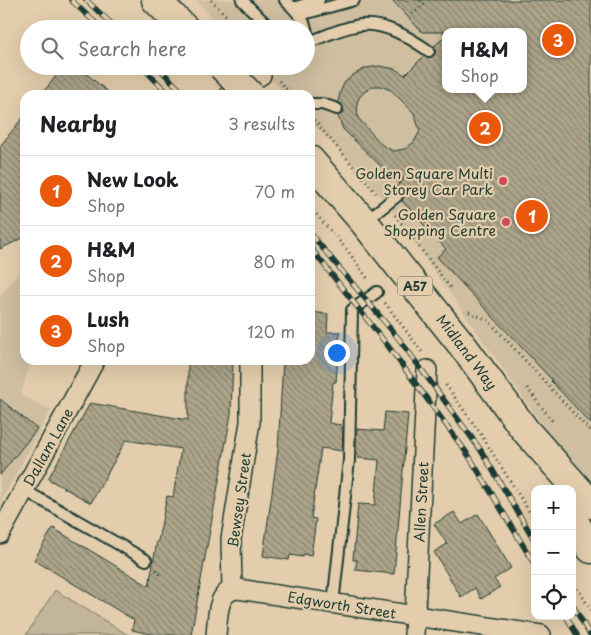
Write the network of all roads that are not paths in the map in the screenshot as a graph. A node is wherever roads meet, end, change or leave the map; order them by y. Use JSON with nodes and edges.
{"nodes":[{"id":1,"x":156,"y":0,"type":"edge"},
{"id":2,"x":242,"y":0,"type":"edge"},
{"id":3,"x":285,"y":0,"type":"edge"},
{"id":4,"x":319,"y":0,"type":"edge"},
{"id":5,"x":354,"y":0,"type":"edge"},
{"id":6,"x":297,"y":12,"type":"junction"},
{"id":7,"x":176,"y":20,"type":"edge"},
{"id":8,"x":262,"y":20,"type":"edge"},
{"id":9,"x":304,"y":20,"type":"edge"},
{"id":10,"x":315,"y":40,"type":"edge"},
{"id":11,"x":429,"y":51,"type":"dead end"},
{"id":12,"x":238,"y":75,"type":"edge"},
{"id":13,"x":256,"y":85,"type":"edge"},
{"id":14,"x":242,"y":90,"type":"edge"},
{"id":15,"x":315,"y":104,"type":"edge"},
{"id":16,"x":337,"y":109,"type":"dead end"},
{"id":17,"x":315,"y":166,"type":"edge"},
{"id":18,"x":397,"y":196,"type":"dead end"},
{"id":19,"x":364,"y":222,"type":"junction"},
{"id":20,"x":377,"y":292,"type":"dead end"},
{"id":21,"x":92,"y":365,"type":"edge"},
{"id":22,"x":250,"y":365,"type":"edge"},
{"id":23,"x":427,"y":370,"type":"dead end"},
{"id":24,"x":526,"y":430,"type":"junction"},
{"id":25,"x":555,"y":485,"type":"edge"},
{"id":26,"x":24,"y":490,"type":"junction"},
{"id":27,"x":591,"y":504,"type":"edge"},
{"id":28,"x":576,"y":525,"type":"edge"},
{"id":29,"x":0,"y":534,"type":"edge"},
{"id":30,"x":591,"y":549,"type":"edge"},
{"id":31,"x":146,"y":560,"type":"dead end"},
{"id":32,"x":232,"y":589,"type":"junction"},
{"id":33,"x":333,"y":604,"type":"junction"},
{"id":34,"x":416,"y":616,"type":"junction"},
{"id":35,"x":216,"y":635,"type":"edge"},
{"id":36,"x":414,"y":635,"type":"edge"},
{"id":37,"x":540,"y":635,"type":"edge"}],
"edges":[{"from":1,"to":7,"type":"highway"},
{"from":2,"to":8,"type":"lane"},
{"from":3,"to":6,"type":"lane"},
{"from":4,"to":6,"type":"lane"},
{"from":5,"to":6,"type":"lane"},
{"from":6,"to":9,"type":"lane"},
{"from":10,"to":11,"type":"lane"},
{"from":12,"to":13,"type":"highway","bridge":true},
{"from":13,"to":14,"type":"street"},
{"from":15,"to":16,"type":"lane"},
{"from":17,"to":19,"type":"highway","name":"Midland Way","number":"A57"},
{"from":18,"to":19,"type":"lane"},
{"from":19,"to":24,"type":"highway","name":"Midland Way","number":"A57"},
{"from":20,"to":33,"type":"lane"},
{"from":21,"to":26,"type":"street","name":"Dallam Lane"},
{"from":22,"to":32,"type":"street","name":"Bewsey Street"},
{"from":23,"to":34,"type":"street","name":"Allen Street"},
{"from":24,"to":25,"type":"highway","name":"Midland Way","number":"A57"},
{"from":24,"to":27,"type":"highway","name":"Midland Way","number":"A57"},
{"from":26,"to":29,"type":"street","name":"Dallam Lane"},
{"from":26,"to":31,"type":"lane"},
{"from":28,"to":30,"type":"highway"},
{"from":32,"to":33,"type":"street","name":"Edgworth Street"},
{"from":32,"to":35,"type":"street"},
{"from":33,"to":34,"type":"street","name":"Edgworth Street"},
{"from":34,"to":36,"type":"street","name":"Allen Street"},
{"from":34,"to":37,"type":"street","name":"Edgworth Street"}]}
